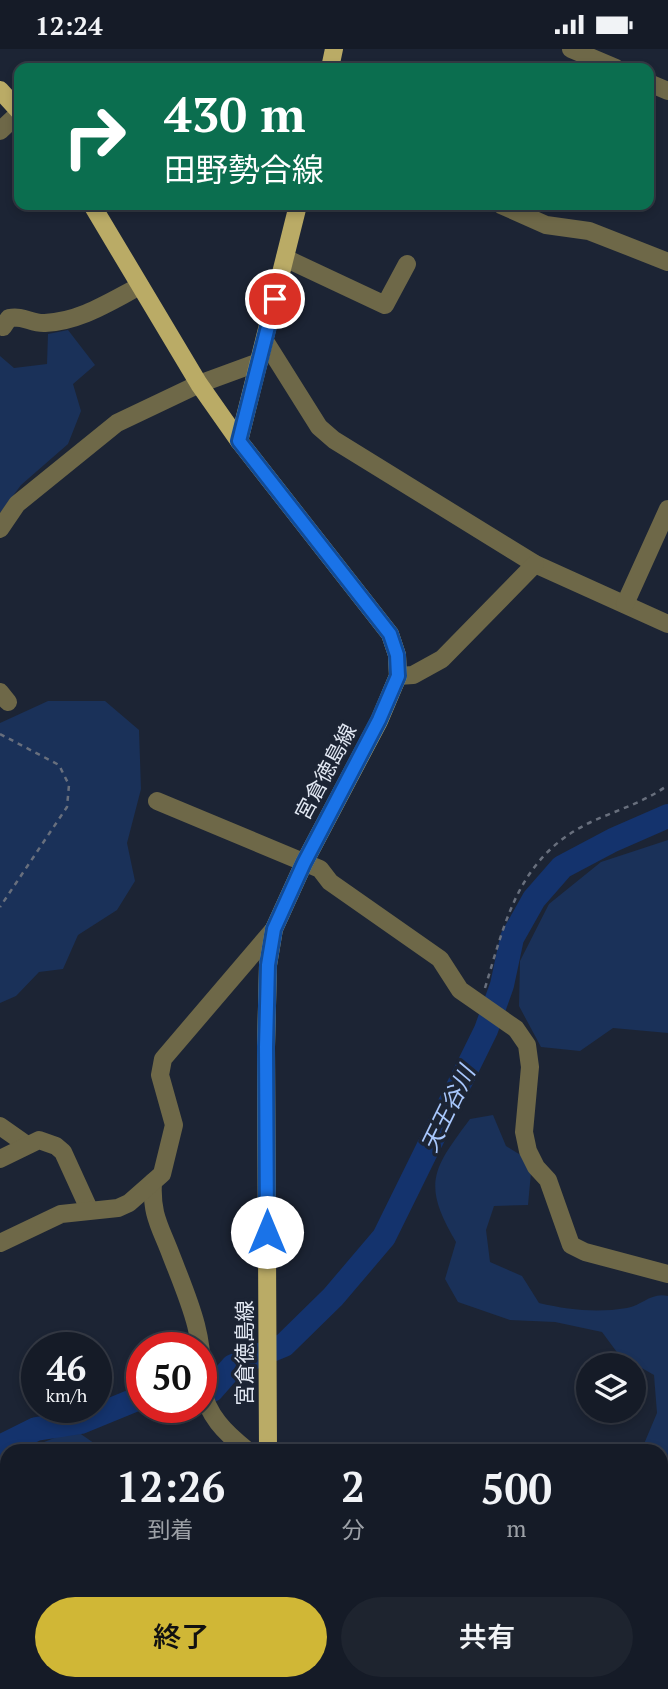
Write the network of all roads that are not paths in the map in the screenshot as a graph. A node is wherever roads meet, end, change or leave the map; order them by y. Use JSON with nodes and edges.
{"nodes":[{"id":1,"x":571,"y":49,"type":"edge"},
{"id":2,"x":603,"y":63,"type":"edge"},
{"id":3,"x":0,"y":90,"type":"edge"},
{"id":4,"x":14,"y":106,"type":"edge"},
{"id":5,"x":14,"y":117,"type":"edge"},
{"id":6,"x":0,"y":131,"type":"edge"},
{"id":7,"x":95,"y":210,"type":"edge"},
{"id":8,"x":297,"y":210,"type":"edge"},
{"id":9,"x":512,"y":210,"type":"edge"},
{"id":10,"x":285,"y":258,"type":"junction"},
{"id":11,"x":668,"y":262,"type":"edge"},
{"id":12,"x":407,"y":264,"type":"dead end"},
{"id":13,"x":141,"y":286,"type":"junction"},
{"id":14,"x":3,"y":327,"type":"dead end"},
{"id":15,"x":265,"y":341,"type":"junction"},
{"id":16,"x":259,"y":362,"type":"junction"},
{"id":17,"x":200,"y":384,"type":"junction"},
{"id":18,"x":239,"y":441,"type":"junction"},
{"id":19,"x":668,"y":509,"type":"edge"},
{"id":20,"x":0,"y":529,"type":"edge"},
{"id":21,"x":535,"y":563,"type":"junction"},
{"id":22,"x":625,"y":604,"type":"junction"},
{"id":23,"x":668,"y":624,"type":"edge"},
{"id":24,"x":398,"y":676,"type":"junction"},
{"id":25,"x":157,"y":801,"type":"dead end"},
{"id":26,"x":304,"y":863,"type":"junction"},
{"id":27,"x":274,"y":929,"type":"junction"},
{"id":28,"x":0,"y":1126,"type":"edge"},
{"id":29,"x":27,"y":1145,"type":"junction"},
{"id":30,"x":0,"y":1159,"type":"edge"},
{"id":31,"x":153,"y":1182,"type":"junction"},
{"id":32,"x":89,"y":1209,"type":"junction"},
{"id":33,"x":0,"y":1243,"type":"edge"},
{"id":34,"x":668,"y":1274,"type":"edge"},
{"id":35,"x":199,"y":1332,"type":"edge"},
{"id":36,"x":217,"y":1423,"type":"edge"},
{"id":37,"x":240,"y":1444,"type":"edge"},
{"id":38,"x":268,"y":1444,"type":"edge"}],
"edges":[{"from":1,"to":2,"type":"street"},
{"from":3,"to":4,"type":"main road"},
{"from":5,"to":6,"type":"street"},
{"from":7,"to":13,"type":"main road"},
{"from":8,"to":10,"type":"main road"},
{"from":9,"to":11,"type":"street"},
{"from":10,"to":12,"type":"street"},
{"from":10,"to":15,"type":"main road"},
{"from":13,"to":14,"type":"street"},
{"from":13,"to":17,"type":"main road"},
{"from":15,"to":16,"type":"main road"},
{"from":15,"to":21,"type":"street"},
{"from":16,"to":17,"type":"street"},
{"from":16,"to":18,"type":"main road"},
{"from":17,"to":18,"type":"main road"},
{"from":17,"to":20,"type":"street"},
{"from":18,"to":24,"type":"main road"},
{"from":19,"to":22,"type":"street"},
{"from":21,"to":22,"type":"street"},
{"from":21,"to":24,"type":"street"},
{"from":22,"to":23,"type":"street"},
{"from":24,"to":26,"type":"main road","name":"宮倉徳島線"},
{"from":25,"to":26,"type":"street"},
{"from":26,"to":27,"type":"main road","name":"宮倉徳島線"},
{"from":26,"to":34,"type":"street"},
{"from":27,"to":31,"type":"street"},
{"from":27,"to":38,"type":"main road","name":"宮倉徳島線"},
{"from":28,"to":29,"type":"street"},
{"from":29,"to":30,"type":"street"},
{"from":29,"to":32,"type":"street"},
{"from":31,"to":32,"type":"street"},
{"from":31,"to":35,"type":"street"},
{"from":32,"to":33,"type":"street"},
{"from":36,"to":37,"type":"street"}]}
